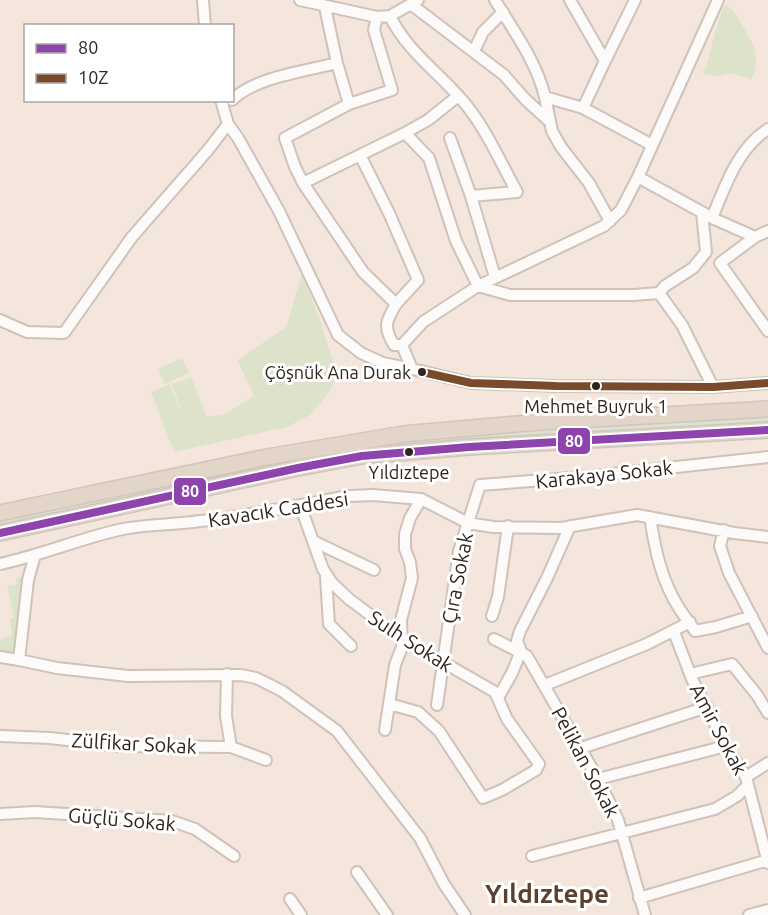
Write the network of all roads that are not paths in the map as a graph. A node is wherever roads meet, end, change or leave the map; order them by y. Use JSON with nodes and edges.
{"nodes":[{"id":1,"x":203,"y":0,"type":"edge"},
{"id":2,"x":300,"y":0,"type":"edge"},
{"id":3,"x":495,"y":0,"type":"edge"},
{"id":4,"x":570,"y":0,"type":"edge"},
{"id":5,"x":635,"y":0,"type":"edge"},
{"id":6,"x":718,"y":0,"type":"edge"},
{"id":7,"x":415,"y":3,"type":"edge"},
{"id":8,"x":322,"y":4,"type":"edge"},
{"id":9,"x":502,"y":12,"type":"junction"},
{"id":10,"x":390,"y":16,"type":"junction"},
{"id":11,"x":377,"y":17,"type":"junction"},
{"id":12,"x":205,"y":24,"type":"edge"},
{"id":13,"x":474,"y":51,"type":"junction"},
{"id":14,"x":605,"y":61,"type":"junction"},
{"id":15,"x":337,"y":63,"type":"junction"},
{"id":16,"x":458,"y":96,"type":"junction"},
{"id":17,"x":545,"y":96,"type":"junction"},
{"id":18,"x":234,"y":98,"type":"edge"},
{"id":19,"x":349,"y":104,"type":"junction"},
{"id":20,"x":222,"y":105,"type":"edge"},
{"id":21,"x":583,"y":108,"type":"junction"},
{"id":22,"x":549,"y":121,"type":"junction"},
{"id":23,"x":228,"y":123,"type":"junction"},
{"id":24,"x":768,"y":129,"type":"edge"},
{"id":25,"x":405,"y":133,"type":"junction"},
{"id":26,"x":450,"y":138,"type":"dead end"},
{"id":27,"x":652,"y":145,"type":"junction"},
{"id":28,"x":360,"y":155,"type":"junction"},
{"id":29,"x":638,"y":177,"type":"junction"},
{"id":30,"x":303,"y":183,"type":"junction"},
{"id":31,"x":471,"y":196,"type":"junction"},
{"id":32,"x":702,"y":212,"type":"junction"},
{"id":33,"x":712,"y":218,"type":"junction"},
{"id":34,"x":610,"y":221,"type":"junction"},
{"id":35,"x":768,"y":231,"type":"edge"},
{"id":36,"x":755,"y":237,"type":"junction"},
{"id":37,"x":705,"y":252,"type":"junction"},
{"id":38,"x":720,"y":263,"type":"junction"},
{"id":39,"x":495,"y":277,"type":"junction"},
{"id":40,"x":478,"y":286,"type":"junction"},
{"id":41,"x":659,"y":293,"type":"junction"},
{"id":42,"x":396,"y":304,"type":"junction"},
{"id":43,"x":0,"y":320,"type":"edge"},
{"id":44,"x":767,"y":326,"type":"edge"},
{"id":45,"x":402,"y":345,"type":"junction"},
{"id":46,"x":412,"y":369,"type":"junction"},
{"id":47,"x":768,"y":383,"type":"edge"},
{"id":48,"x":712,"y":387,"type":"junction"},
{"id":49,"x":768,"y":409,"type":"edge"},
{"id":50,"x":768,"y":430,"type":"edge"},
{"id":51,"x":768,"y":457,"type":"edge"},
{"id":52,"x":421,"y":499,"type":"junction"},
{"id":53,"x":300,"y":505,"type":"junction"},
{"id":54,"x":115,"y":508,"type":"junction"},
{"id":55,"x":0,"y":513,"type":"edge"},
{"id":56,"x":650,"y":517,"type":"junction"},
{"id":57,"x":468,"y":523,"type":"junction"},
{"id":58,"x":508,"y":526,"type":"junction"},
{"id":59,"x":570,"y":526,"type":"junction"},
{"id":60,"x":122,"y":529,"type":"junction"},
{"id":61,"x":724,"y":530,"type":"junction"},
{"id":62,"x":0,"y":533,"type":"edge"},
{"id":63,"x":768,"y":537,"type":"edge"},
{"id":64,"x":313,"y":541,"type":"junction"},
{"id":65,"x":35,"y":555,"type":"junction"},
{"id":66,"x":0,"y":564,"type":"edge"},
{"id":67,"x":374,"y":570,"type":"dead end"},
{"id":68,"x":326,"y":577,"type":"junction"},
{"id":69,"x":492,"y":616,"type":"dead end"},
{"id":70,"x":752,"y":616,"type":"junction"},
{"id":71,"x":690,"y":622,"type":"junction"},
{"id":72,"x":674,"y":632,"type":"junction"},
{"id":73,"x":401,"y":638,"type":"junction"},
{"id":74,"x":494,"y":639,"type":"dead end"},
{"id":75,"x":351,"y":646,"type":"dead end"},
{"id":76,"x":768,"y":648,"type":"edge"},
{"id":77,"x":521,"y":651,"type":"junction"},
{"id":78,"x":0,"y":657,"type":"edge"},
{"id":79,"x":19,"y":660,"type":"junction"},
{"id":80,"x":442,"y":662,"type":"junction"},
{"id":81,"x":227,"y":674,"type":"junction"},
{"id":82,"x":690,"y":674,"type":"junction"},
{"id":83,"x":545,"y":686,"type":"junction"},
{"id":84,"x":498,"y":698,"type":"junction"},
{"id":85,"x":390,"y":704,"type":"junction"},
{"id":86,"x":436,"y":705,"type":"dead end"},
{"id":87,"x":707,"y":707,"type":"junction"},
{"id":88,"x":768,"y":713,"type":"edge"},
{"id":89,"x":385,"y":730,"type":"dead end"},
{"id":90,"x":0,"y":736,"type":"edge"},
{"id":91,"x":726,"y":746,"type":"junction"},
{"id":92,"x":231,"y":747,"type":"junction"},
{"id":93,"x":581,"y":748,"type":"junction"},
{"id":94,"x":266,"y":760,"type":"dead end"},
{"id":95,"x":768,"y":763,"type":"edge"},
{"id":96,"x":598,"y":779,"type":"junction"},
{"id":97,"x":747,"y":781,"type":"junction"},
{"id":98,"x":0,"y":814,"type":"edge"},
{"id":99,"x":622,"y":834,"type":"junction"},
{"id":100,"x":234,"y":856,"type":"dead end"},
{"id":101,"x":532,"y":856,"type":"dead end"},
{"id":102,"x":768,"y":861,"type":"edge"},
{"id":103,"x":357,"y":872,"type":"dead end"},
{"id":104,"x":639,"y":898,"type":"junction"},
{"id":105,"x":290,"y":899,"type":"dead end"},
{"id":106,"x":768,"y":910,"type":"edge"},
{"id":107,"x":301,"y":915,"type":"edge"},
{"id":108,"x":387,"y":915,"type":"edge"},
{"id":109,"x":465,"y":915,"type":"edge"},
{"id":110,"x":645,"y":915,"type":"edge"},
{"id":111,"x":749,"y":915,"type":"edge"}],
"edges":[{"from":1,"to":12,"type":"street"},
{"from":2,"to":8,"type":"street"},
{"from":3,"to":9,"type":"street"},
{"from":4,"to":14,"type":"street"},
{"from":5,"to":14,"type":"street"},
{"from":6,"to":27,"type":"street"},
{"from":7,"to":10,"type":"street"},
{"from":7,"to":13,"type":"street"},
{"from":8,"to":11,"type":"street"},
{"from":8,"to":15,"type":"street"},
{"from":9,"to":13,"type":"street"},
{"from":9,"to":17,"type":"street"},
{"from":10,"to":11,"type":"street"},
{"from":10,"to":16,"type":"street"},
{"from":11,"to":19,"type":"street"},
{"from":13,"to":22,"type":"street"},
{"from":14,"to":21,"type":"street"},
{"from":15,"to":18,"type":"street"},
{"from":15,"to":19,"type":"street"},
{"from":16,"to":25,"type":"street"},
{"from":16,"to":31,"type":"street"},
{"from":17,"to":21,"type":"street"},
{"from":17,"to":22,"type":"street"},
{"from":19,"to":30,"type":"street"},
{"from":20,"to":23,"type":"street"},
{"from":21,"to":27,"type":"street"},
{"from":22,"to":34,"type":"street"},
{"from":23,"to":43,"type":"street"},
{"from":23,"to":46,"type":"street"},
{"from":24,"to":33,"type":"street"},
{"from":25,"to":28,"type":"street"},
{"from":25,"to":40,"type":"street"},
{"from":26,"to":31,"type":"street"},
{"from":27,"to":29,"type":"street"},
{"from":28,"to":30,"type":"street"},
{"from":28,"to":42,"type":"street"},
{"from":29,"to":32,"type":"street"},
{"from":29,"to":34,"type":"street"},
{"from":30,"to":42,"type":"street"},
{"from":31,"to":39,"type":"street"},
{"from":32,"to":33,"type":"street"},
{"from":32,"to":37,"type":"street"},
{"from":33,"to":36,"type":"street"},
{"from":34,"to":39,"type":"street"},
{"from":35,"to":36,"type":"street"},
{"from":36,"to":38,"type":"street"},
{"from":37,"to":38,"type":"street"},
{"from":37,"to":41,"type":"street"},
{"from":38,"to":44,"type":"street"},
{"from":39,"to":40,"type":"street"},
{"from":40,"to":41,"type":"street"},
{"from":40,"to":45,"type":"street"},
{"from":41,"to":48,"type":"street"},
{"from":42,"to":45,"type":"street"},
{"from":45,"to":46,"type":"street"},
{"from":46,"to":48,"type":"street"},
{"from":47,"to":48,"type":"street"},
{"from":49,"to":55,"type":"highway"},
{"from":50,"to":54,"type":"highway"},
{"from":51,"to":57,"type":"street","name":"Karakaya Sokak"},
{"from":52,"to":53,"type":"street","name":"Kavacık Caddesi"},
{"from":52,"to":57,"type":"street","name":"Kavacık Caddesi"},
{"from":52,"to":73,"type":"street"},
{"from":53,"to":60,"type":"street","name":"Kavacık Caddesi"},
{"from":53,"to":64,"type":"street","name":"Sulh Sokak"},
{"from":54,"to":60,"type":"street"},
{"from":54,"to":62,"type":"highway"},
{"from":56,"to":59,"type":"street","name":"Kavacık Caddesi"},
{"from":56,"to":61,"type":"street","name":"Kavacık Caddesi"},
{"from":56,"to":71,"type":"street"},
{"from":57,"to":58,"type":"street","name":"Kavacık Caddesi"},
{"from":57,"to":80,"type":"street","name":"Çıra Sokak"},
{"from":58,"to":59,"type":"street","name":"Kavacık Caddesi"},
{"from":58,"to":69,"type":"street"},
{"from":59,"to":77,"type":"street"},
{"from":60,"to":65,"type":"street","name":"Kavacık Caddesi"},
{"from":61,"to":63,"type":"street","name":"Kavacık Caddesi"},
{"from":61,"to":70,"type":"street"},
{"from":64,"to":67,"type":"street"},
{"from":64,"to":68,"type":"street","name":"Sulh Sokak"},
{"from":65,"to":66,"type":"street","name":"Kavacık Caddesi"},
{"from":65,"to":79,"type":"street"},
{"from":68,"to":73,"type":"street","name":"Sulh Sokak"},
{"from":68,"to":75,"type":"street"},
{"from":70,"to":71,"type":"street"},
{"from":70,"to":76,"type":"street"},
{"from":71,"to":72,"type":"street"},
{"from":72,"to":82,"type":"street","name":"Amir Sokak"},
{"from":72,"to":83,"type":"street"},
{"from":73,"to":80,"type":"street","name":"Sulh Sokak"},
{"from":73,"to":85,"type":"street"},
{"from":74,"to":77,"type":"street"},
{"from":77,"to":83,"type":"street","name":"Pelikan Sokak"},
{"from":77,"to":84,"type":"street"},
{"from":78,"to":79,"type":"street"},
{"from":79,"to":81,"type":"street"},
{"from":80,"to":84,"type":"street","name":"Sulh Sokak"},
{"from":80,"to":86,"type":"street","name":"Çıra Sokak"},
{"from":81,"to":92,"type":"street"},
{"from":81,"to":109,"type":"street"},
{"from":82,"to":87,"type":"street","name":"Amir Sokak"},
{"from":82,"to":88,"type":"street"},
{"from":83,"to":93,"type":"street","name":"Pelikan Sokak"},
{"from":84,"to":85,"type":"street","name":"Sulh Sokak"},
{"from":85,"to":89,"type":"street"},
{"from":87,"to":91,"type":"street","name":"Amir Sokak"},
{"from":87,"to":93,"type":"street"},
{"from":90,"to":92,"type":"street","name":"Zülfikar Sokak"},
{"from":91,"to":96,"type":"street"},
{"from":91,"to":97,"type":"street","name":"Amir Sokak"},
{"from":92,"to":94,"type":"street","name":"Zülfikar Sokak"},
{"from":93,"to":96,"type":"street","name":"Pelikan Sokak"},
{"from":95,"to":97,"type":"street"},
{"from":96,"to":99,"type":"street","name":"Pelikan Sokak"},
{"from":97,"to":99,"type":"street"},
{"from":97,"to":102,"type":"street","name":"Amir Sokak"},
{"from":98,"to":100,"type":"street","name":"Güçlü Sokak"},
{"from":99,"to":101,"type":"street"},
{"from":99,"to":104,"type":"street","name":"Pelikan Sokak"},
{"from":102,"to":104,"type":"street"},
{"from":103,"to":108,"type":"street"},
{"from":104,"to":110,"type":"street","name":"Pelikan Sokak"},
{"from":105,"to":107,"type":"street"},
{"from":106,"to":111,"type":"street"}]}
